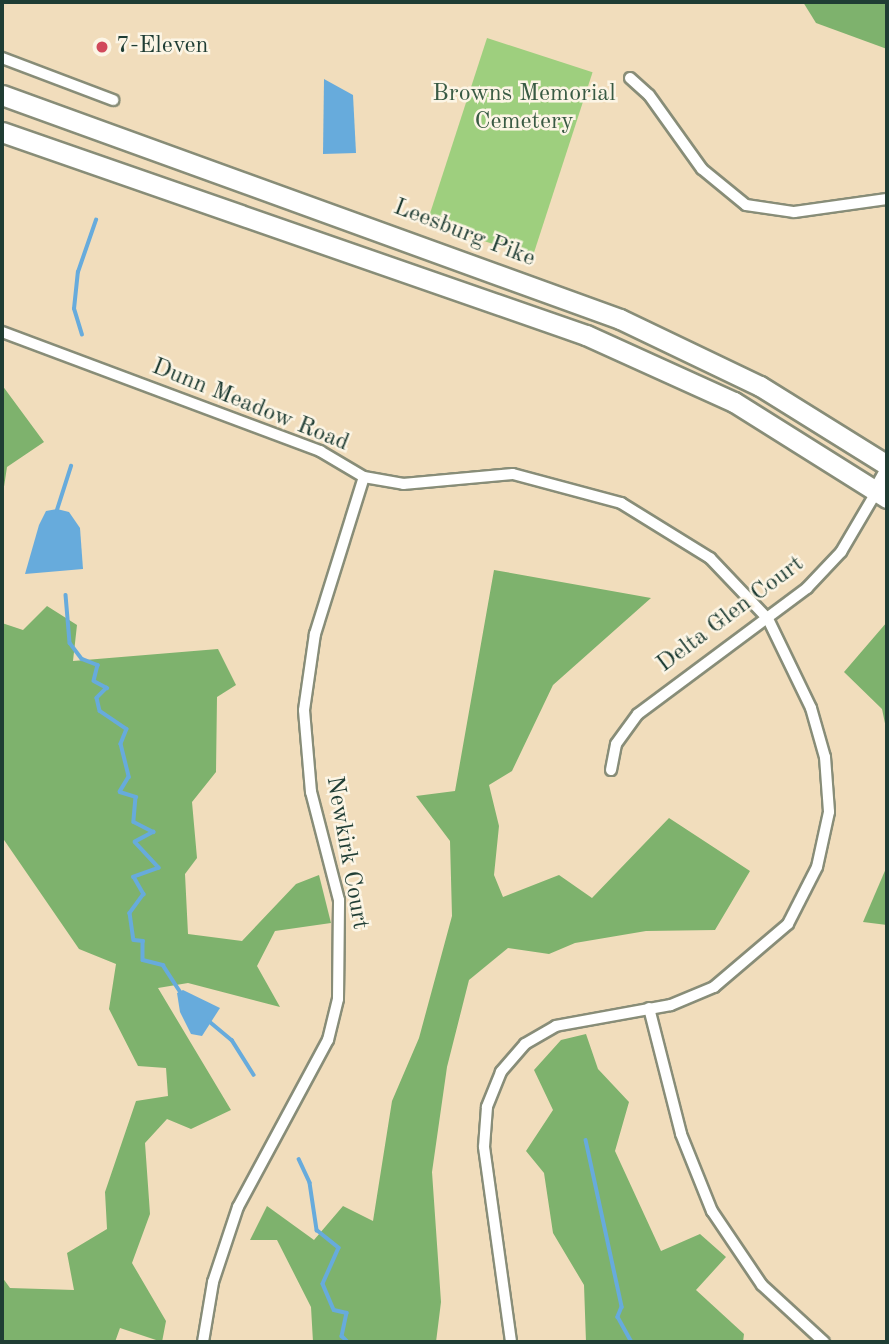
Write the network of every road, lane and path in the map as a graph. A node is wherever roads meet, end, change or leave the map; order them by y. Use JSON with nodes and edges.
{"nodes":[{"id":1,"x":2,"y":58,"type":"edge"},
{"id":2,"x":629,"y":78,"type":"dead end"},
{"id":3,"x":2,"y":94,"type":"edge"},
{"id":4,"x":113,"y":100,"type":"dead end"},
{"id":5,"x":2,"y":132,"type":"edge"},
{"id":6,"x":887,"y":199,"type":"edge"},
{"id":7,"x":2,"y":332,"type":"edge"},
{"id":8,"x":887,"y":465,"type":"edge"},
{"id":9,"x":887,"y":473,"type":"edge"},
{"id":10,"x":364,"y":477,"type":"junction"},
{"id":11,"x":882,"y":495,"type":"edge"},
{"id":12,"x":768,"y":619,"type":"junction"},
{"id":13,"x":611,"y":770,"type":"dead end"},
{"id":14,"x":649,"y":1008,"type":"junction"},
{"id":15,"x":203,"y":1342,"type":"edge"},
{"id":16,"x":511,"y":1342,"type":"edge"},
{"id":17,"x":824,"y":1342,"type":"edge"}],
"edges":[{"from":1,"to":4,"type":"street"},
{"from":2,"to":6,"type":"street"},
{"from":3,"to":8,"type":"highway","name":"Leesburg Pike"},
{"from":5,"to":11,"type":"highway"},
{"from":7,"to":10,"type":"street","name":"Dunn Meadow Road"},
{"from":9,"to":11,"type":"main road"},
{"from":10,"to":12,"type":"street","name":"Dunn Meadow Road"},
{"from":10,"to":15,"type":"street","name":"Newkirk Court"},
{"from":11,"to":12,"type":"street","name":"Delta Glen Court"},
{"from":12,"to":13,"type":"street","name":"Delta Glen Court"},
{"from":12,"to":14,"type":"street","name":"Dunn Meadow Road"},
{"from":14,"to":16,"type":"street","name":"Dunn Meadow Road"},
{"from":14,"to":17,"type":"street"}]}
